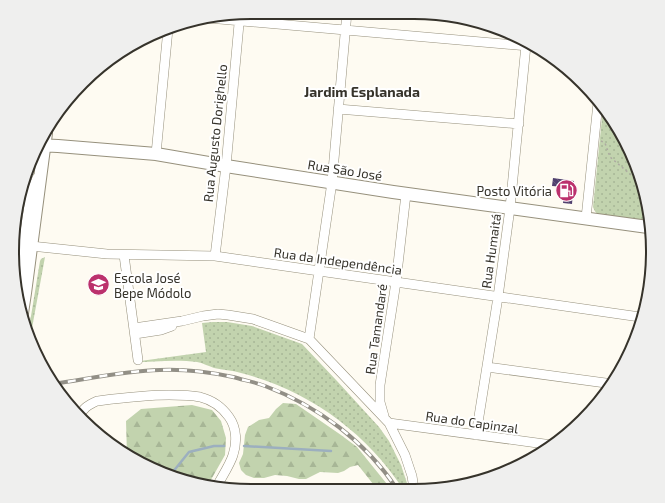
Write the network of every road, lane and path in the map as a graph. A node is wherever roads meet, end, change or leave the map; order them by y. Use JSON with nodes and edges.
{"nodes":[{"id":1,"x":240,"y":19,"type":"edge"},
{"id":2,"x":256,"y":19,"type":"edge"},
{"id":3,"x":346,"y":19,"type":"edge"},
{"id":4,"x":345,"y":30,"type":"junction"},
{"id":5,"x":167,"y":35,"type":"edge"},
{"id":6,"x":521,"y":45,"type":"edge"},
{"id":7,"x":527,"y":48,"type":"edge"},
{"id":8,"x":338,"y":109,"type":"junction"},
{"id":9,"x":597,"y":109,"type":"edge"},
{"id":10,"x":519,"y":124,"type":"junction"},
{"id":11,"x":595,"y":137,"type":"junction"},
{"id":12,"x":44,"y":146,"type":"edge"},
{"id":13,"x":156,"y":154,"type":"junction"},
{"id":14,"x":40,"y":155,"type":"edge"},
{"id":15,"x":226,"y":166,"type":"junction"},
{"id":16,"x":41,"y":169,"type":"junction"},
{"id":17,"x":635,"y":179,"type":"edge"},
{"id":18,"x":332,"y":182,"type":"junction"},
{"id":19,"x":406,"y":194,"type":"junction"},
{"id":20,"x":510,"y":208,"type":"junction"},
{"id":21,"x":586,"y":218,"type":"junction"},
{"id":22,"x":645,"y":227,"type":"edge"},
{"id":23,"x":31,"y":246,"type":"junction"},
{"id":24,"x":124,"y":255,"type":"junction"},
{"id":25,"x":215,"y":256,"type":"junction"},
{"id":26,"x":19,"y":262,"type":"edge"},
{"id":27,"x":319,"y":272,"type":"junction"},
{"id":28,"x":396,"y":282,"type":"junction"},
{"id":29,"x":498,"y":297,"type":"junction"},
{"id":30,"x":24,"y":300,"type":"edge"},
{"id":31,"x":636,"y":317,"type":"edge"},
{"id":32,"x":135,"y":331,"type":"junction"},
{"id":33,"x":309,"y":339,"type":"junction"},
{"id":34,"x":138,"y":360,"type":"dead end"},
{"id":35,"x":487,"y":366,"type":"junction"},
{"id":36,"x":606,"y":383,"type":"edge"},
{"id":37,"x":380,"y":384,"type":"junction"},
{"id":38,"x":357,"y":390,"type":"junction"},
{"id":39,"x":82,"y":411,"type":"edge"},
{"id":40,"x":387,"y":422,"type":"junction"},
{"id":41,"x":476,"y":435,"type":"junction"},
{"id":42,"x":544,"y":444,"type":"edge"},
{"id":43,"x":219,"y":482,"type":"edge"},
{"id":44,"x":413,"y":484,"type":"edge"}],
"edges":[{"from":1,"to":15,"type":"street","name":"Rua Augusto Dorighello"},
{"from":2,"to":4,"type":"street"},
{"from":3,"to":4,"type":"street"},
{"from":4,"to":6,"type":"street"},
{"from":4,"to":8,"type":"street"},
{"from":5,"to":13,"type":"street"},
{"from":7,"to":10,"type":"street","name":"Rua Humaitá"},
{"from":8,"to":10,"type":"street"},
{"from":8,"to":18,"type":"street"},
{"from":9,"to":11,"type":"street"},
{"from":10,"to":20,"type":"street","name":"Rua Humaitá"},
{"from":11,"to":17,"type":"path"},
{"from":11,"to":21,"type":"street"},
{"from":12,"to":13,"type":"street","name":"Rua São José"},
{"from":13,"to":15,"type":"street","name":"Rua São José"},
{"from":14,"to":16,"type":"street"},
{"from":15,"to":18,"type":"street","name":"Rua São José"},
{"from":15,"to":25,"type":"street","name":"Rua Augusto Dorighello"},
{"from":16,"to":23,"type":"street"},
{"from":16,"to":26,"type":"street"},
{"from":18,"to":19,"type":"street","name":"Rua São José"},
{"from":18,"to":27,"type":"street"},
{"from":19,"to":20,"type":"street","name":"Rua São José"},
{"from":19,"to":28,"type":"street","name":"Rua Tamandaré"},
{"from":20,"to":21,"type":"street","name":"Rua São José"},
{"from":20,"to":29,"type":"street","name":"Rua Humaitá"},
{"from":21,"to":22,"type":"street","name":"Rua São José"},
{"from":23,"to":24,"type":"street","name":"Rua da Independência"},
{"from":23,"to":30,"type":"street"},
{"from":24,"to":25,"type":"street","name":"Rua da Independência"},
{"from":24,"to":32,"type":"street"},
{"from":25,"to":27,"type":"street","name":"Rua da Independência"},
{"from":27,"to":28,"type":"street","name":"Rua da Independência"},
{"from":27,"to":33,"type":"street"},
{"from":28,"to":29,"type":"street","name":"Rua da Independência"},
{"from":28,"to":37,"type":"street","name":"Rua Tamandaré"},
{"from":29,"to":31,"type":"street","name":"Rua da Independência"},
{"from":29,"to":35,"type":"street","name":"Rua Humaitá"},
{"from":32,"to":33,"type":"street"},
{"from":32,"to":34,"type":"street"},
{"from":33,"to":38,"type":"street"},
{"from":35,"to":36,"type":"street"},
{"from":35,"to":41,"type":"street","name":"Rua Humaitá"},
{"from":37,"to":38,"type":"street"},
{"from":37,"to":40,"type":"street","name":"Rua Tamandaré"},
{"from":38,"to":40,"type":"street"},
{"from":39,"to":43,"type":"street"},
{"from":40,"to":41,"type":"street","name":"Rua do Capinzal"},
{"from":40,"to":44,"type":"street"},
{"from":41,"to":42,"type":"street","name":"Rua do Capinzal"}]}
